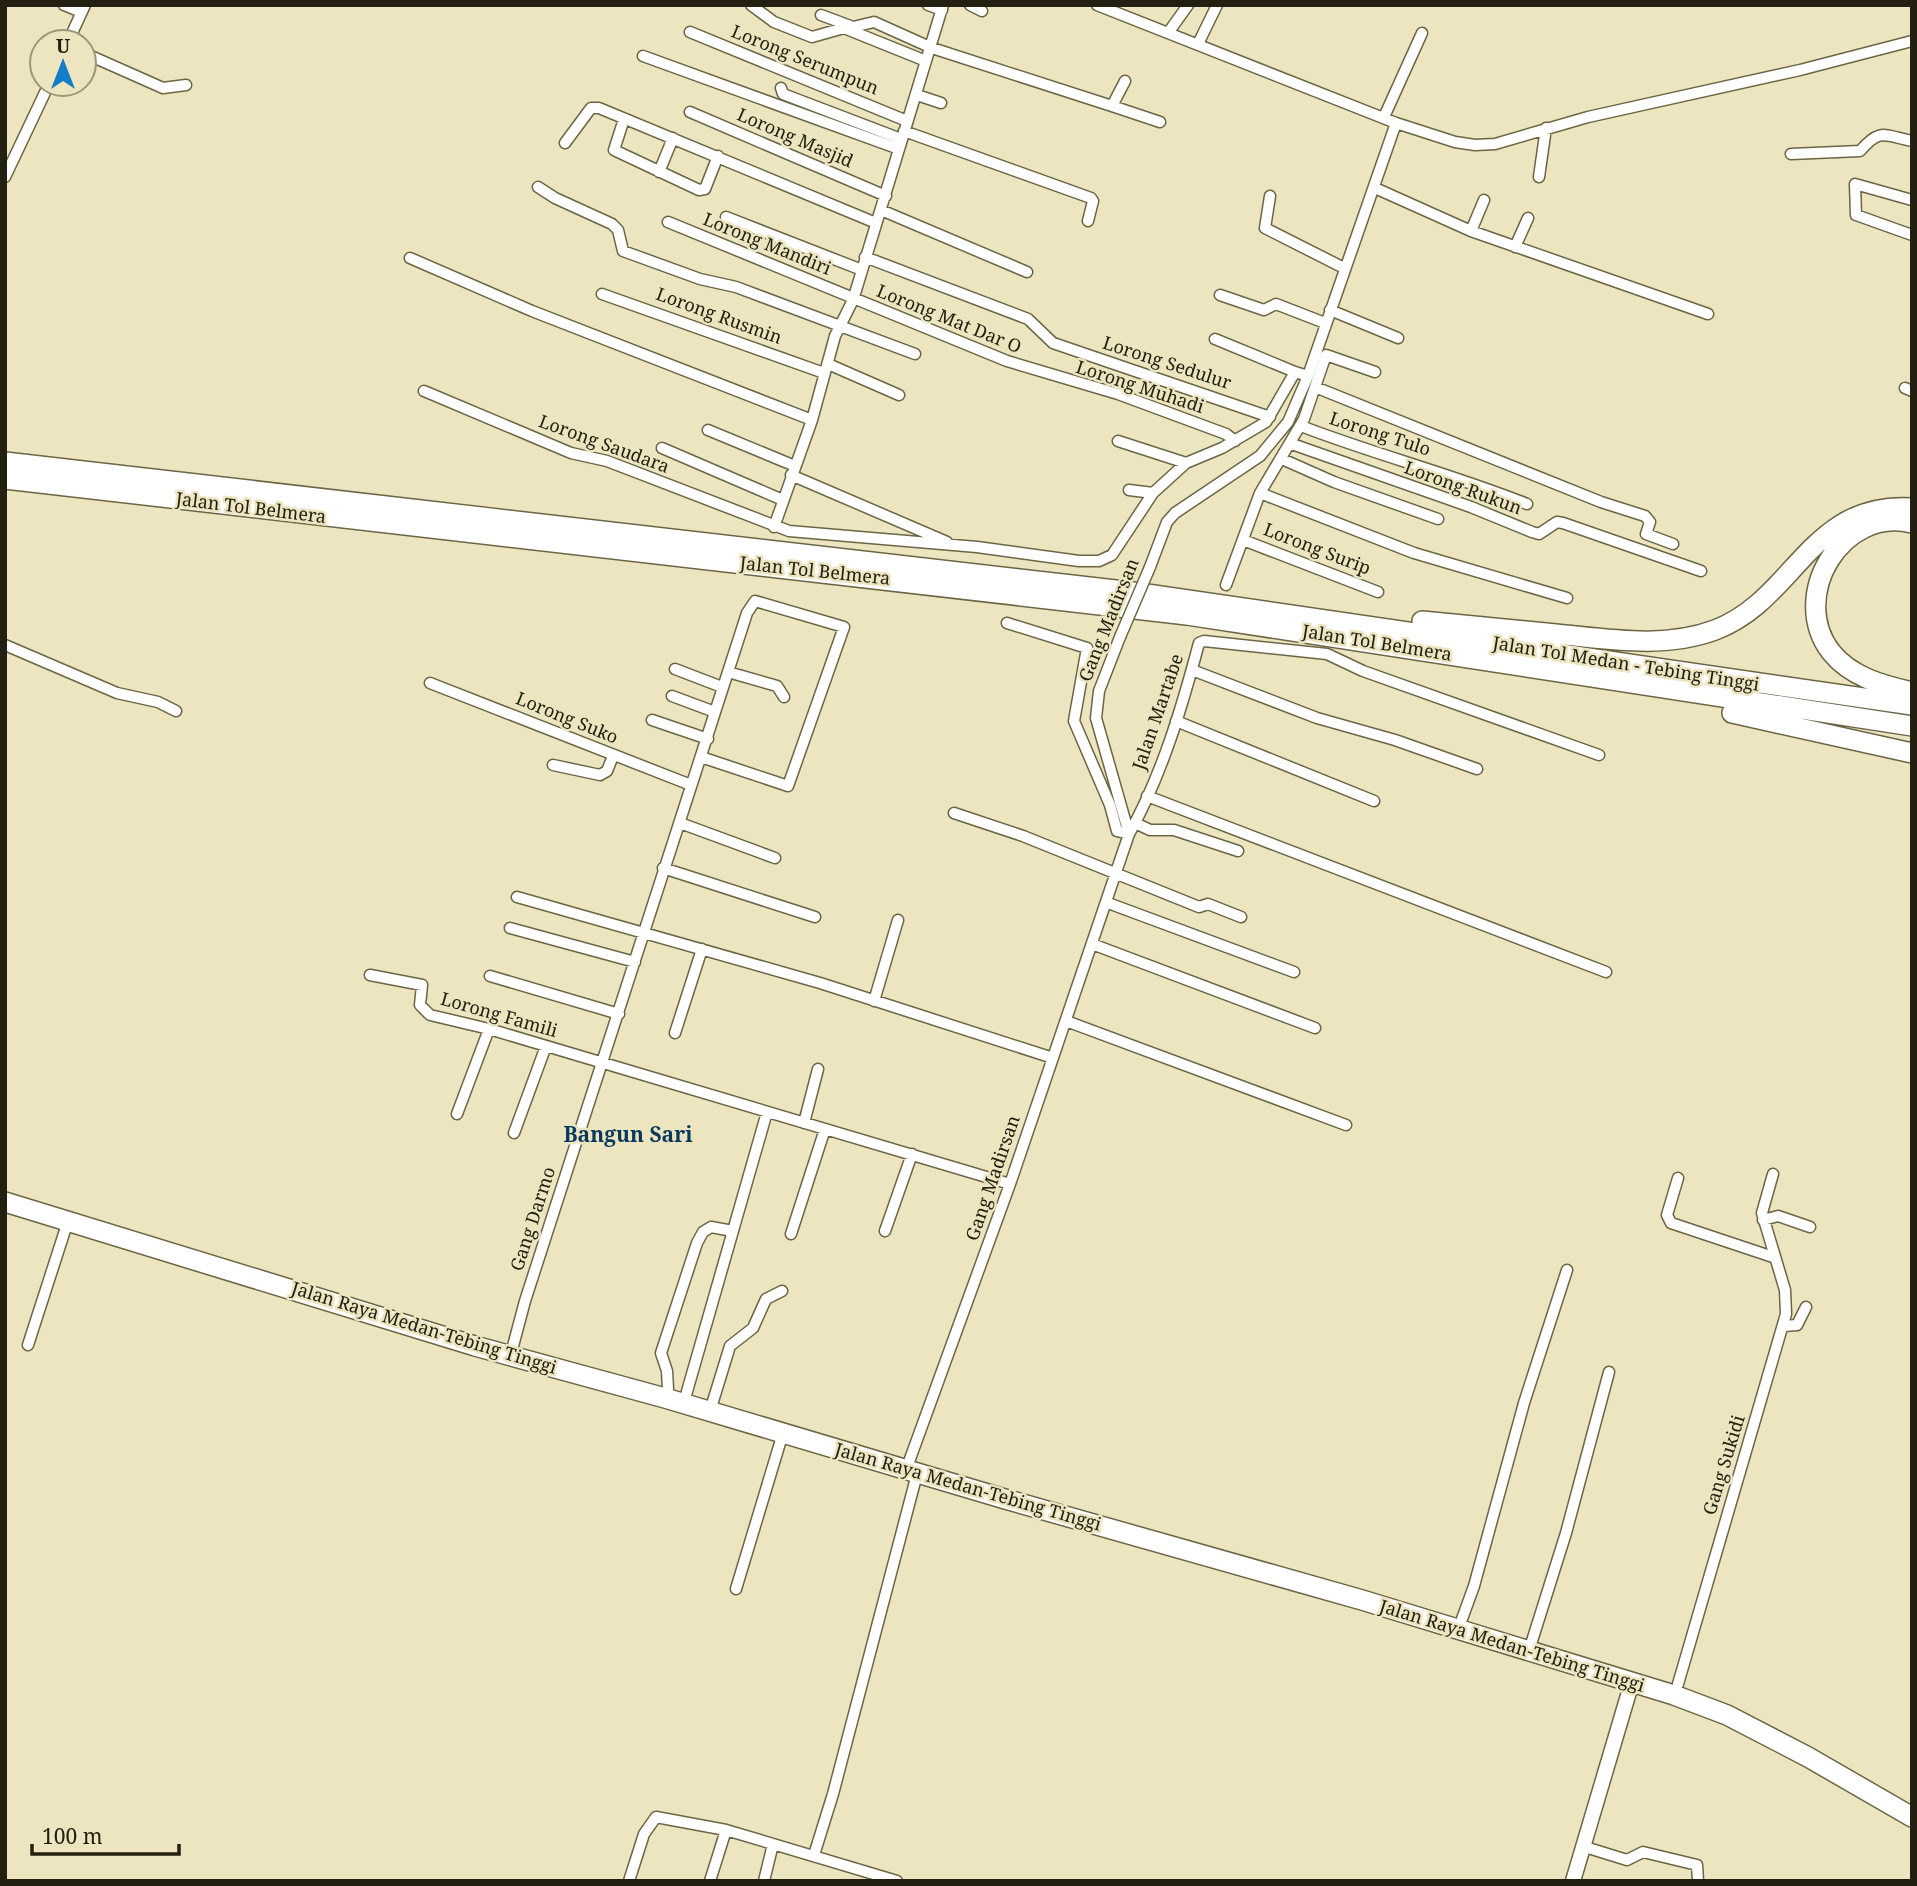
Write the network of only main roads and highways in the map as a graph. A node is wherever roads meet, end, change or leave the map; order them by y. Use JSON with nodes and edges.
{"nodes":[{"id":1,"x":5,"y":462,"type":"edge"},
{"id":2,"x":5,"y":479,"type":"edge"},
{"id":3,"x":1912,"y":508,"type":"edge"},
{"id":4,"x":1912,"y":523,"type":"edge"},
{"id":5,"x":1299,"y":614,"type":"junction"},
{"id":6,"x":1622,"y":684,"type":"junction"},
{"id":7,"x":1912,"y":692,"type":"edge"},
{"id":8,"x":1912,"y":705,"type":"edge"},
{"id":9,"x":1912,"y":726,"type":"edge"},
{"id":10,"x":1912,"y":753,"type":"edge"},
{"id":11,"x":5,"y":1191,"type":"edge"},
{"id":12,"x":5,"y":1202,"type":"edge"},
{"id":13,"x":712,"y":1407,"type":"junction"},
{"id":14,"x":911,"y":1468,"type":"junction"},
{"id":15,"x":1912,"y":1804,"type":"edge"},
{"id":16,"x":1912,"y":1817,"type":"edge"}],
"edges":[{"from":1,"to":5,"type":"highway","name":"Jalan Tol Belmera"},
{"from":2,"to":6,"type":"highway","name":"Jalan Tol Belmera"},
{"from":3,"to":5,"type":"highway"},
{"from":4,"to":7,"type":"highway"},
{"from":5,"to":8,"type":"highway","name":"Jalan Tol Medan - Tebing Tinggi"},
{"from":6,"to":9,"type":"highway","name":"Jalan Tol Medan - Tebing Tinggi"},
{"from":6,"to":10,"type":"highway"},
{"from":11,"to":13,"type":"highway","name":"Jalan Raya Medan-Tebing Tinggi"},
{"from":12,"to":13,"type":"highway","name":"Jalan Raya Medan-Tebing Tinggi"},
{"from":13,"to":14,"type":"highway","name":"Jalan Raya Medan-Tebing Tinggi"},
{"from":13,"to":14,"type":"highway","name":"Jalan Raya Medan-Tebing Tinggi"},
{"from":14,"to":15,"type":"highway","name":"Jalan Raya Medan-Tebing Tinggi"},
{"from":14,"to":16,"type":"highway","name":"Jalan Raya Medan-Tebing Tinggi"}]}
